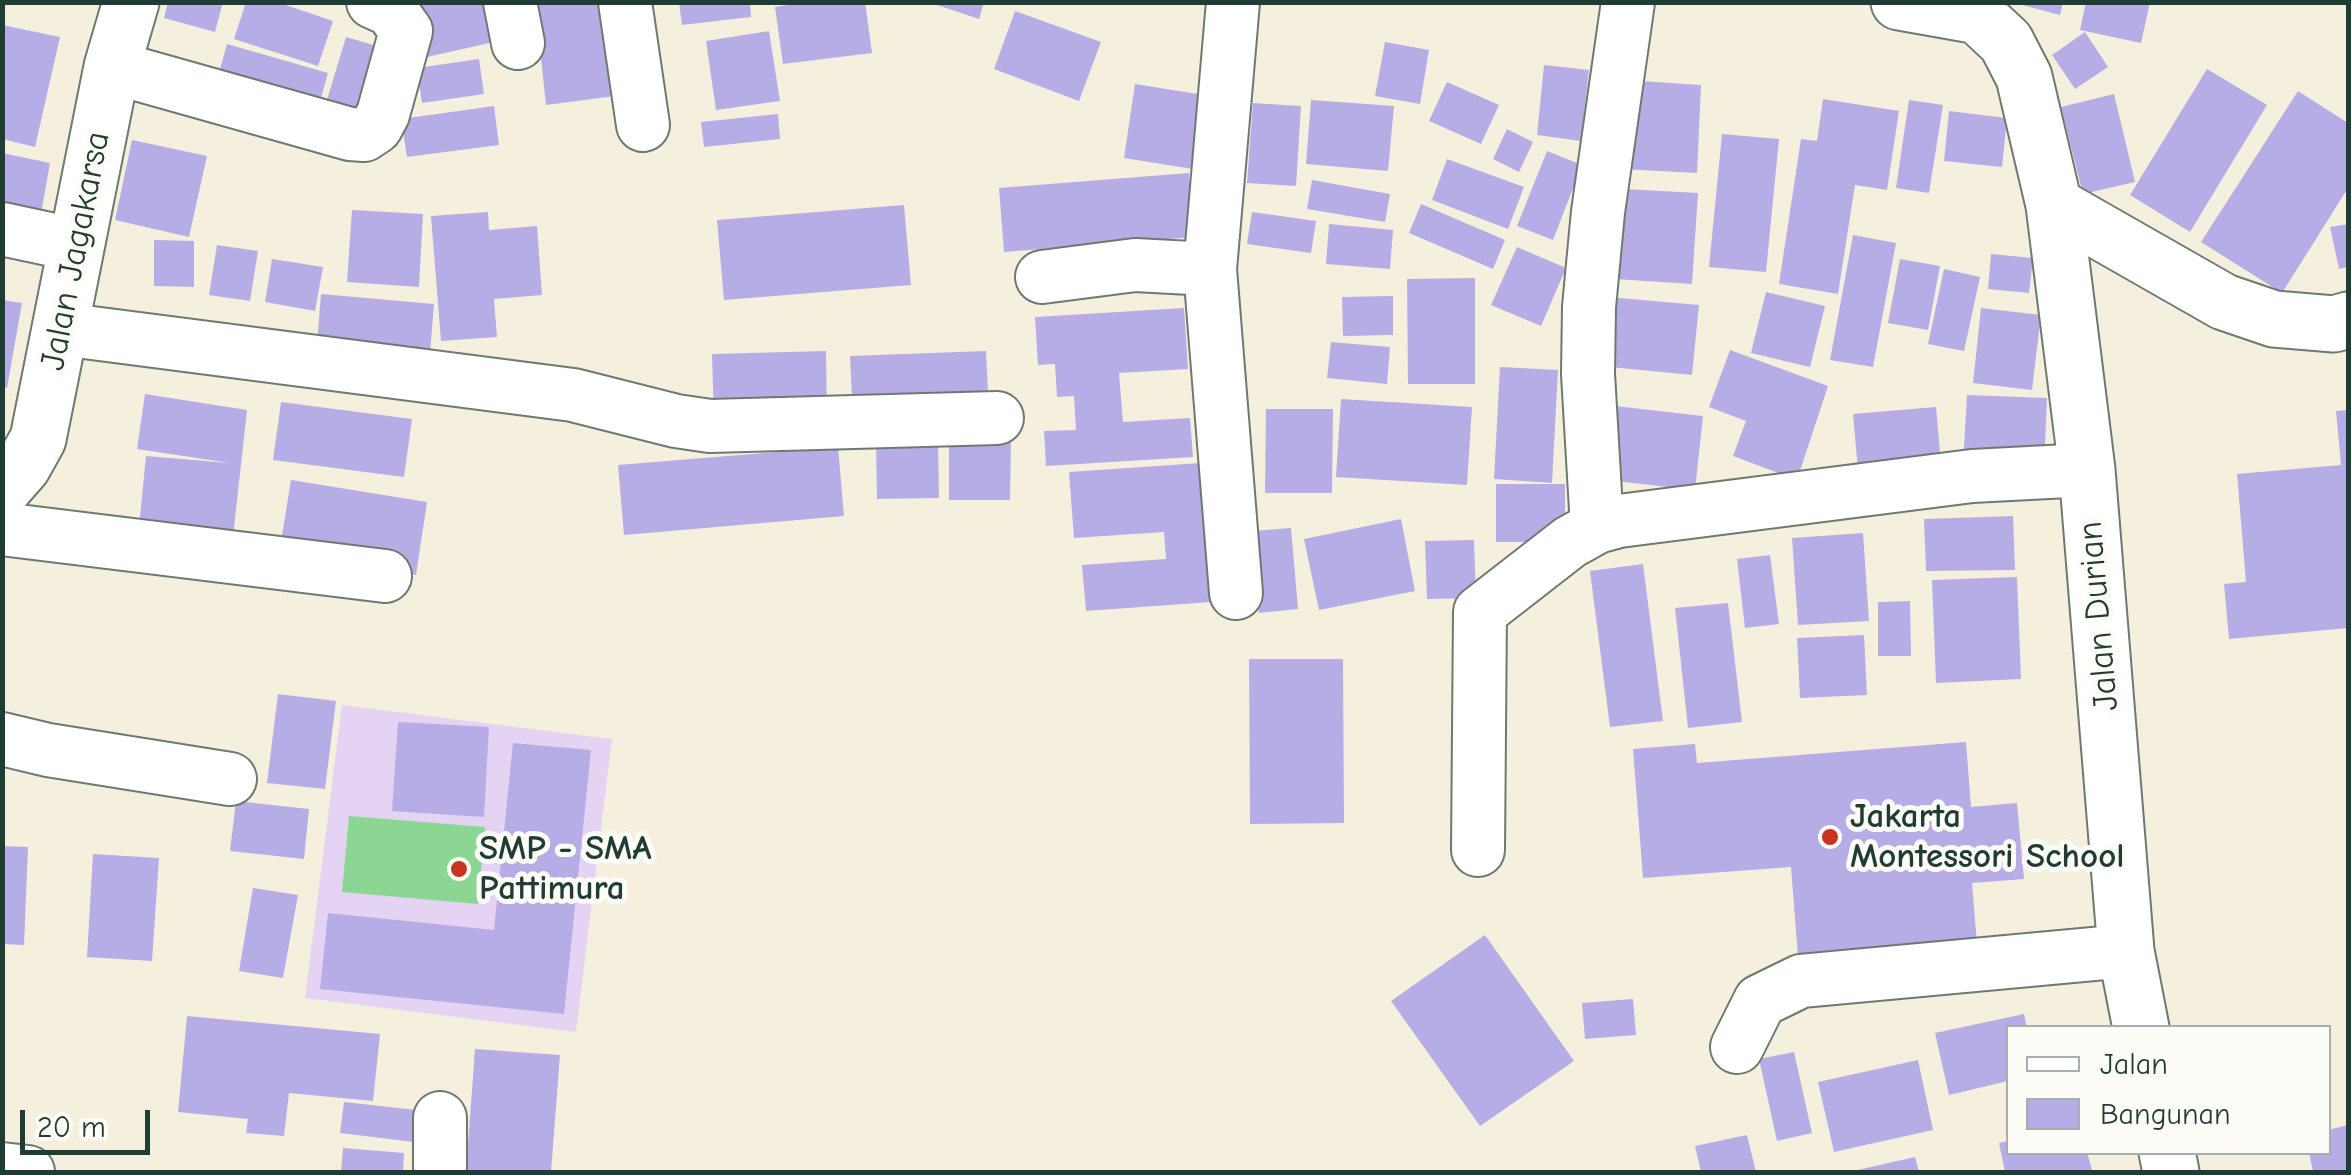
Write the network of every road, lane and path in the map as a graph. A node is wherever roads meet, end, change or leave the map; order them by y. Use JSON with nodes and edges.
{"nodes":[{"id":1,"x":131,"y":2,"type":"edge"},
{"id":2,"x":373,"y":2,"type":"edge"},
{"id":3,"x":624,"y":2,"type":"edge"},
{"id":4,"x":1234,"y":2,"type":"edge"},
{"id":5,"x":1263,"y":2,"type":"edge"},
{"id":6,"x":1628,"y":2,"type":"edge"},
{"id":7,"x":1900,"y":2,"type":"edge"},
{"id":8,"x":1922,"y":3,"type":"edge"},
{"id":9,"x":112,"y":67,"type":"junction"},
{"id":10,"x":1255,"y":70,"type":"dead end"},
{"id":11,"x":642,"y":125,"type":"dead end"},
{"id":12,"x":2054,"y":206,"type":"junction"},
{"id":13,"x":2,"y":229,"type":"edge"},
{"id":14,"x":77,"y":246,"type":"junction"},
{"id":15,"x":1210,"y":269,"type":"junction"},
{"id":16,"x":1042,"y":276,"type":"dead end"},
{"id":17,"x":2348,"y":320,"type":"edge"},
{"id":18,"x":61,"y":329,"type":"junction"},
{"id":19,"x":998,"y":418,"type":"dead end"},
{"id":20,"x":2087,"y":470,"type":"junction"},
{"id":21,"x":2,"y":490,"type":"edge"},
{"id":22,"x":1597,"y":527,"type":"junction"},
{"id":23,"x":2,"y":530,"type":"edge"},
{"id":24,"x":385,"y":576,"type":"dead end"},
{"id":25,"x":1236,"y":593,"type":"dead end"},
{"id":26,"x":2,"y":739,"type":"edge"},
{"id":27,"x":230,"y":779,"type":"dead end"},
{"id":28,"x":1478,"y":850,"type":"dead end"},
{"id":29,"x":2126,"y":952,"type":"junction"},
{"id":30,"x":2140,"y":1025,"type":"edge"},
{"id":31,"x":1736,"y":1047,"type":"dead end"},
{"id":32,"x":440,"y":1118,"type":"dead end"},
{"id":33,"x":2,"y":1169,"type":"edge"},
{"id":34,"x":28,"y":1172,"type":"edge"},
{"id":35,"x":440,"y":1172,"type":"edge"}],
"edges":[{"from":1,"to":9,"type":"main road","name":"Jalan Jagakarsa"},
{"from":2,"to":9,"type":"street"},
{"from":3,"to":11,"type":"street"},
{"from":4,"to":15,"type":"street"},
{"from":5,"to":10,"type":"street"},
{"from":6,"to":22,"type":"street"},
{"from":7,"to":8,"type":"main road"},
{"from":8,"to":12,"type":"main road"},
{"from":9,"to":14,"type":"main road","name":"Jalan Jagakarsa"},
{"from":12,"to":17,"type":"main road"},
{"from":12,"to":20,"type":"main road","name":"Jalan Durian"},
{"from":13,"to":14,"type":"street"},
{"from":14,"to":18,"type":"main road","name":"Jalan Jagakarsa"},
{"from":15,"to":16,"type":"street"},
{"from":15,"to":25,"type":"street"},
{"from":18,"to":19,"type":"street"},
{"from":18,"to":21,"type":"main road","name":"Jalan Jagakarsa"},
{"from":20,"to":22,"type":"street"},
{"from":20,"to":29,"type":"main road","name":"Jalan Durian"},
{"from":22,"to":28,"type":"street"},
{"from":23,"to":24,"type":"street"},
{"from":26,"to":27,"type":"street"},
{"from":29,"to":30,"type":"main road","name":"Jalan Durian"},
{"from":29,"to":31,"type":"street"},
{"from":32,"to":35,"type":"street"},
{"from":33,"to":34,"type":"street"}]}
